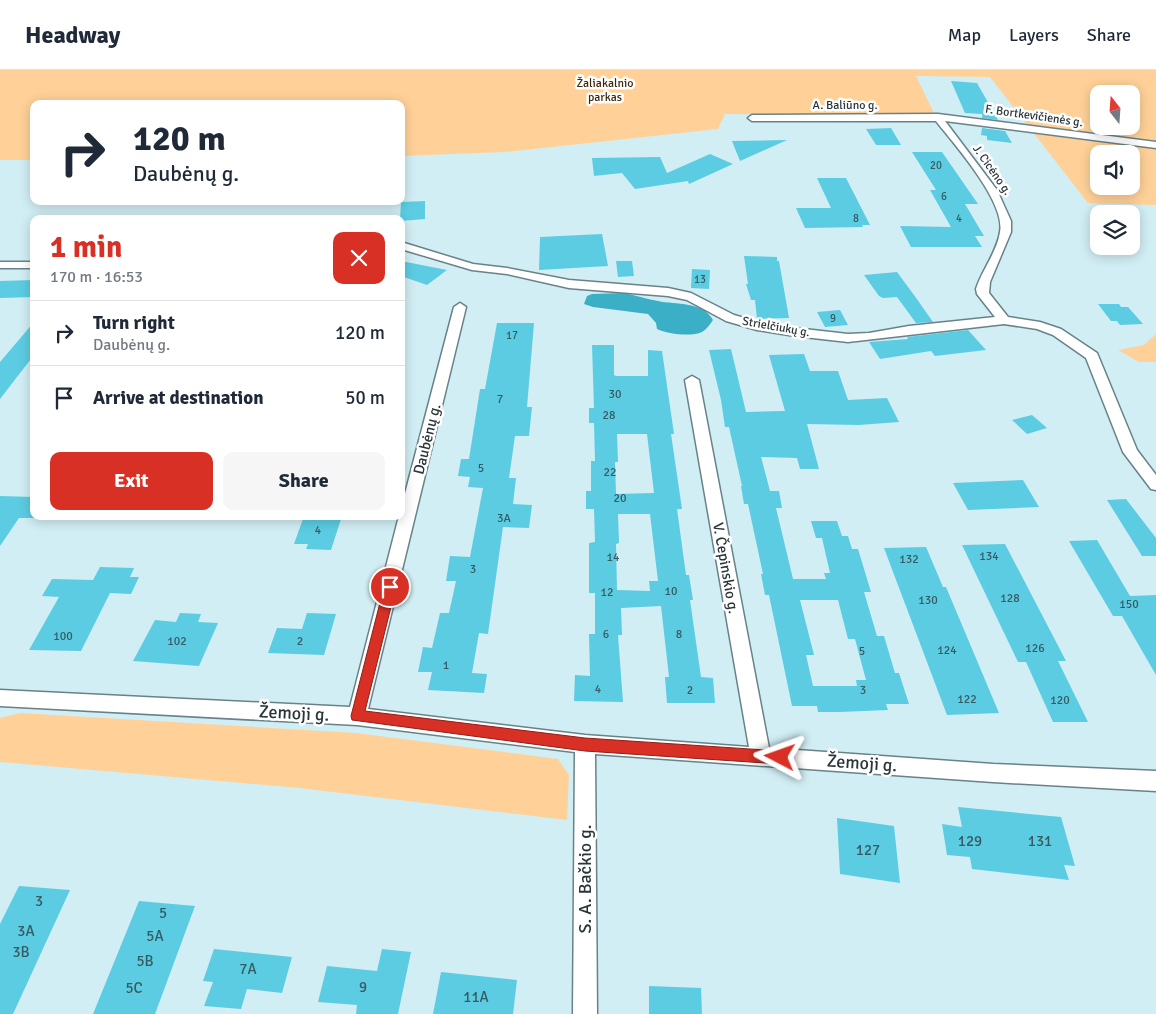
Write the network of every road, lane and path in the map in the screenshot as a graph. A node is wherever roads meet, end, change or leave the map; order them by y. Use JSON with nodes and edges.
{"nodes":[{"id":1,"x":938,"y":117,"type":"junction"},
{"id":2,"x":752,"y":118,"type":"dead end"},
{"id":3,"x":1156,"y":145,"type":"edge"},
{"id":4,"x":405,"y":246,"type":"edge"},
{"id":5,"x":0,"y":265,"type":"edge"},
{"id":6,"x":30,"y":265,"type":"edge"},
{"id":7,"x":460,"y":307,"type":"dead end"},
{"id":8,"x":1004,"y":320,"type":"junction"},
{"id":9,"x":692,"y":380,"type":"dead end"},
{"id":10,"x":1156,"y":485,"type":"edge"},
{"id":11,"x":0,"y":698,"type":"edge"},
{"id":12,"x":357,"y":716,"type":"junction"},
{"id":13,"x":585,"y":744,"type":"junction"},
{"id":14,"x":761,"y":756,"type":"junction"},
{"id":15,"x":1156,"y":782,"type":"edge"},
{"id":16,"x":585,"y":1014,"type":"edge"}],
"edges":[{"from":1,"to":2,"type":"street","name":"A. Baliūno g."},
{"from":1,"to":3,"type":"street","name":"F. Bortkevičienės g."},
{"from":1,"to":8,"type":"street","name":"J. Cicėno g."},
{"from":4,"to":8,"type":"street","name":"Strielčiukų g."},
{"from":5,"to":6,"type":"street"},
{"from":7,"to":12,"type":"street","name":"Daubėnų g."},
{"from":8,"to":10,"type":"street","name":"Strielčiukų g."},
{"from":9,"to":14,"type":"street","name":"V. Čepinskio g."},
{"from":11,"to":12,"type":"street","name":"Žemoji g."},
{"from":12,"to":13,"type":"street","name":"Žemoji g."},
{"from":13,"to":14,"type":"street","name":"Žemoji g."},
{"from":13,"to":16,"type":"street","name":"S. A. Bačkio g."},
{"from":14,"to":15,"type":"street","name":"Žemoji g."}]}
